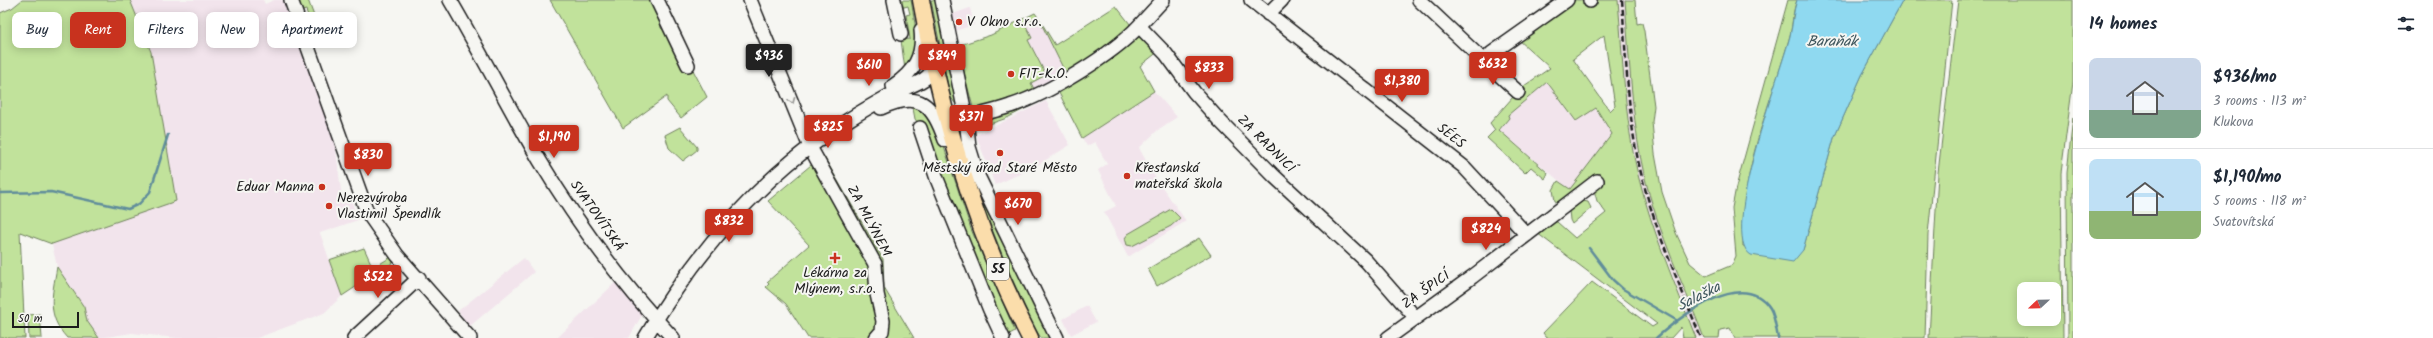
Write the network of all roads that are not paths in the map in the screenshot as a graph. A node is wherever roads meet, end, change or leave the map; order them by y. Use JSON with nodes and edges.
{"nodes":[{"id":1,"x":291,"y":0,"type":"edge"},
{"id":2,"x":450,"y":0,"type":"edge"},
{"id":3,"x":657,"y":0,"type":"edge"},
{"id":4,"x":750,"y":0,"type":"edge"},
{"id":5,"x":894,"y":0,"type":"edge"},
{"id":6,"x":916,"y":0,"type":"edge"},
{"id":7,"x":922,"y":0,"type":"edge"},
{"id":8,"x":942,"y":0,"type":"edge"},
{"id":9,"x":1163,"y":0,"type":"edge"},
{"id":10,"x":1251,"y":0,"type":"edge"},
{"id":11,"x":1282,"y":0,"type":"edge"},
{"id":12,"x":1419,"y":0,"type":"edge"},
{"id":13,"x":1567,"y":0,"type":"edge"},
{"id":14,"x":1268,"y":14,"type":"junction"},
{"id":15,"x":1139,"y":26,"type":"junction"},
{"id":16,"x":901,"y":34,"type":"dead end"},
{"id":17,"x":933,"y":58,"type":"junction"},
{"id":18,"x":1484,"y":61,"type":"junction"},
{"id":19,"x":688,"y":65,"type":"dead end"},
{"id":20,"x":920,"y":81,"type":"junction"},
{"id":21,"x":1518,"y":92,"type":"dead end"},
{"id":22,"x":941,"y":99,"type":"junction"},
{"id":23,"x":854,"y":116,"type":"junction"},
{"id":24,"x":966,"y":118,"type":"junction"},
{"id":25,"x":920,"y":128,"type":"dead end"},
{"id":26,"x":831,"y":131,"type":"junction"},
{"id":27,"x":810,"y":147,"type":"junction"},
{"id":28,"x":957,"y":159,"type":"junction"},
{"id":29,"x":1597,"y":181,"type":"dead end"},
{"id":30,"x":1527,"y":235,"type":"junction"},
{"id":31,"x":419,"y":278,"type":"junction"},
{"id":32,"x":1415,"y":317,"type":"junction"},
{"id":33,"x":656,"y":320,"type":"junction"},
{"id":34,"x":1052,"y":336,"type":"edge"},
{"id":35,"x":354,"y":338,"type":"edge"},
{"id":36,"x":470,"y":338,"type":"edge"},
{"id":37,"x":645,"y":338,"type":"edge"},
{"id":38,"x":672,"y":338,"type":"edge"},
{"id":39,"x":876,"y":338,"type":"edge"},
{"id":40,"x":1003,"y":338,"type":"edge"},
{"id":41,"x":1030,"y":338,"type":"edge"},
{"id":42,"x":1388,"y":338,"type":"edge"}],
"edges":[{"from":1,"to":31,"type":"street"},
{"from":2,"to":33,"type":"street","name":"SVATOVÍTSKÁ"},
{"from":3,"to":19,"type":"street"},
{"from":4,"to":27,"type":"street","name":"ZA MLÝNEM","one_way":true},
{"from":5,"to":16,"type":"street"},
{"from":6,"to":23,"type":"street"},
{"from":7,"to":17,"type":"main road","number":"55"},
{"from":8,"to":24,"type":"street"},
{"from":9,"to":15,"type":"street"},
{"from":10,"to":14,"type":"street","name":"SÉES"},
{"from":11,"to":14,"type":"street"},
{"from":12,"to":18,"type":"street"},
{"from":13,"to":18,"type":"street"},
{"from":14,"to":30,"type":"street","name":"SÉES"},
{"from":15,"to":24,"type":"street"},
{"from":15,"to":32,"type":"street","name":"ZA RADNICÍ"},
{"from":17,"to":20,"type":"street"},
{"from":17,"to":22,"type":"main road","number":"55"},
{"from":18,"to":21,"type":"street"},
{"from":20,"to":23,"type":"street"},
{"from":20,"to":28,"type":"street"},
{"from":22,"to":24,"type":"street"},
{"from":22,"to":28,"type":"main road","number":"55"},
{"from":23,"to":26,"type":"street"},
{"from":24,"to":28,"type":"street"},
{"from":24,"to":34,"type":"street"},
{"from":25,"to":40,"type":"street"},
{"from":26,"to":27,"type":"street"},
{"from":26,"to":28,"type":"street"},
{"from":27,"to":33,"type":"street"},
{"from":27,"to":39,"type":"street","name":"ZA MLÝNEM"},
{"from":28,"to":41,"type":"main road","number":"55"},
{"from":29,"to":30,"type":"street","name":"ZA ŠPICÍ"},
{"from":30,"to":32,"type":"street","name":"ZA ŠPICÍ"},
{"from":31,"to":35,"type":"street"},
{"from":31,"to":36,"type":"street"},
{"from":32,"to":42,"type":"street","name":"ZA ŠPICÍ"},
{"from":33,"to":37,"type":"street"},
{"from":33,"to":38,"type":"street","name":"SVATOVÍTSKÁ"}]}
